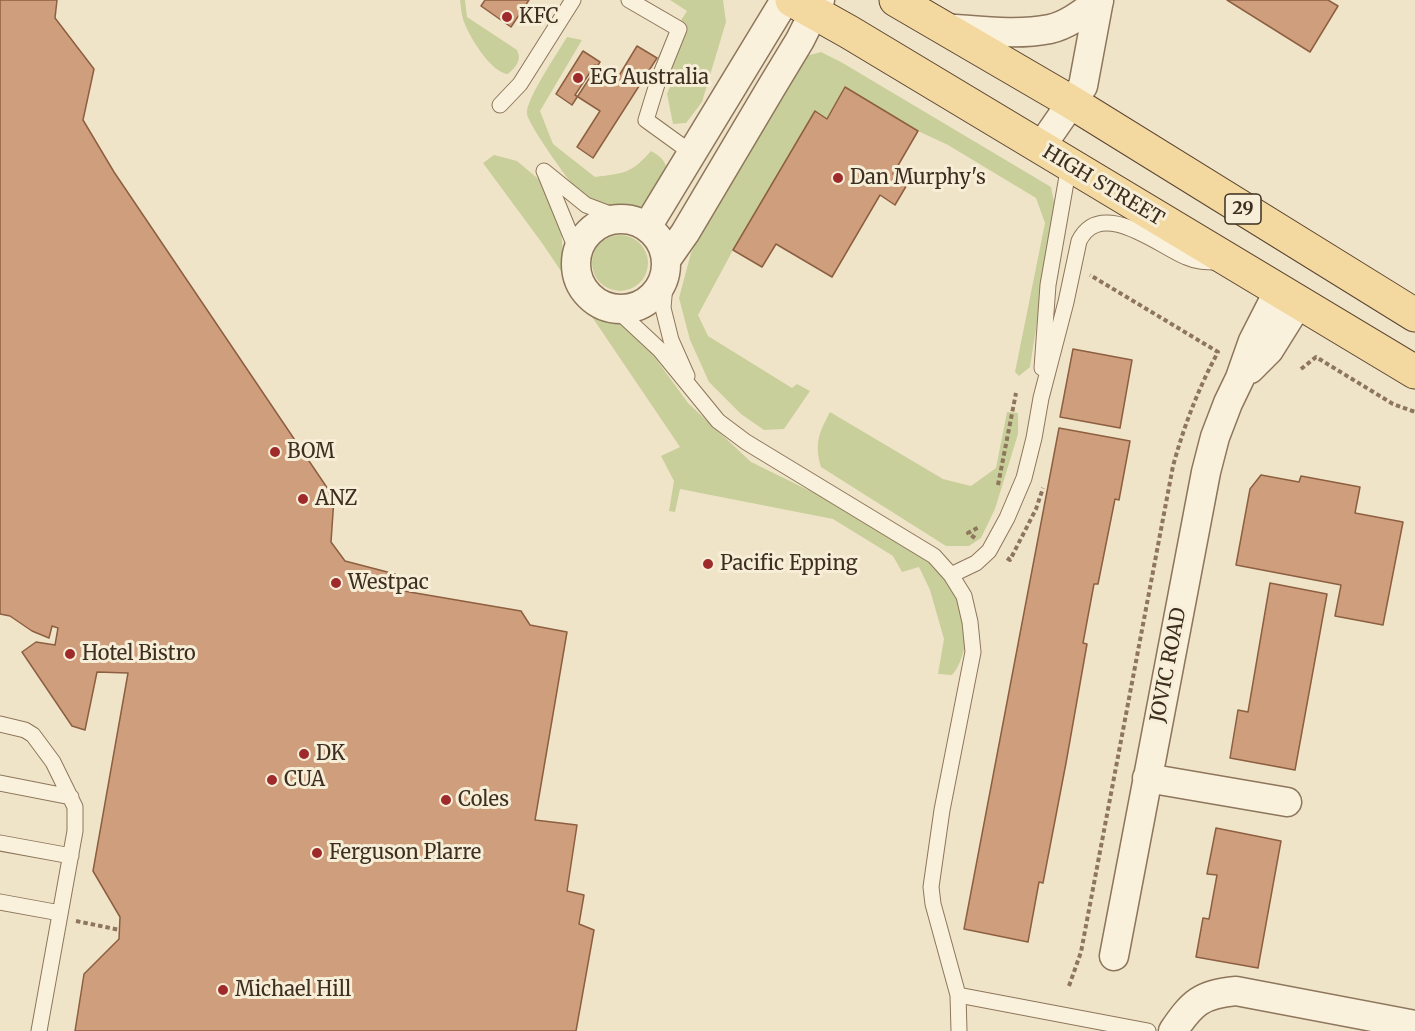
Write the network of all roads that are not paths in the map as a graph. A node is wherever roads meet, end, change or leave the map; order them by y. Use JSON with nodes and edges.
{"nodes":[{"id":1,"x":573,"y":0,"type":"edge"},
{"id":2,"x":629,"y":0,"type":"edge"},
{"id":3,"x":896,"y":0,"type":"edge"},
{"id":4,"x":1099,"y":0,"type":"edge"},
{"id":5,"x":802,"y":3,"type":"edge"},
{"id":6,"x":940,"y":27,"type":"junction"},
{"id":7,"x":1071,"y":102,"type":"junction"},
{"id":8,"x":500,"y":105,"type":"dead end"},
{"id":9,"x":1040,"y":148,"type":"junction"},
{"id":10,"x":693,"y":154,"type":"junction"},
{"id":11,"x":1069,"y":165,"type":"junction"},
{"id":12,"x":635,"y":223,"type":"junction"},
{"id":13,"x":577,"y":250,"type":"junction"},
{"id":14,"x":1233,"y":263,"type":"junction"},
{"id":15,"x":666,"y":266,"type":"junction"},
{"id":16,"x":1289,"y":296,"type":"junction"},
{"id":17,"x":617,"y":310,"type":"junction"},
{"id":18,"x":1415,"y":315,"type":"edge"},
{"id":19,"x":1415,"y":372,"type":"edge"},
{"id":20,"x":694,"y":394,"type":"junction"},
{"id":21,"x":1041,"y":398,"type":"junction"},
{"id":22,"x":951,"y":575,"type":"junction"},
{"id":23,"x":0,"y":724,"type":"edge"},
{"id":24,"x":1147,"y":778,"type":"junction"},
{"id":25,"x":0,"y":783,"type":"edge"},
{"id":26,"x":71,"y":797,"type":"junction"},
{"id":27,"x":1287,"y":802,"type":"dead end"},
{"id":28,"x":0,"y":843,"type":"edge"},
{"id":29,"x":71,"y":856,"type":"junction"},
{"id":30,"x":0,"y":902,"type":"edge"},
{"id":31,"x":60,"y":913,"type":"junction"},
{"id":32,"x":1114,"y":956,"type":"dead end"},
{"id":33,"x":958,"y":995,"type":"junction"},
{"id":34,"x":1415,"y":1025,"type":"edge"},
{"id":35,"x":39,"y":1031,"type":"edge"},
{"id":36,"x":959,"y":1031,"type":"edge"},
{"id":37,"x":1148,"y":1031,"type":"edge"},
{"id":38,"x":1173,"y":1031,"type":"edge"}],
"edges":[{"from":1,"to":8,"type":"lane"},
{"from":2,"to":10,"type":"lane"},
{"from":3,"to":6,"type":"main road","number":"29"},
{"from":4,"to":6,"type":"street"},
{"from":4,"to":7,"type":"street"},
{"from":5,"to":9,"type":"main road","name":"HIGH STREET"},
{"from":5,"to":10,"type":"street"},
{"from":5,"to":15,"type":"street"},
{"from":6,"to":7,"type":"main road","number":"29"},
{"from":7,"to":9,"type":"street"},
{"from":7,"to":18,"type":"main road","number":"29"},
{"from":9,"to":11,"type":"main road","name":"HIGH STREET"},
{"from":10,"to":12,"type":"street"},
{"from":11,"to":14,"type":"main road","name":"HIGH STREET"},
{"from":11,"to":21,"type":"lane"},
{"from":12,"to":13,"type":"street"},
{"from":12,"to":13,"type":"lane"},
{"from":12,"to":15,"type":"street"},
{"from":13,"to":17,"type":"street"},
{"from":14,"to":16,"type":"main road","name":"HIGH STREET"},
{"from":14,"to":21,"type":"lane"},
{"from":15,"to":17,"type":"street"},
{"from":15,"to":20,"type":"lane"},
{"from":16,"to":19,"type":"main road","name":"HIGH STREET"},
{"from":16,"to":24,"type":"street","name":"JOVIC ROAD"},
{"from":17,"to":20,"type":"lane"},
{"from":20,"to":22,"type":"lane"},
{"from":21,"to":22,"type":"lane"},
{"from":22,"to":33,"type":"lane"},
{"from":23,"to":26,"type":"lane"},
{"from":24,"to":27,"type":"street"},
{"from":24,"to":32,"type":"street","name":"JOVIC ROAD"},
{"from":25,"to":26,"type":"lane"},
{"from":26,"to":29,"type":"lane"},
{"from":28,"to":29,"type":"lane"},
{"from":29,"to":31,"type":"lane"},
{"from":30,"to":31,"type":"lane"},
{"from":31,"to":35,"type":"lane"},
{"from":33,"to":36,"type":"lane"},
{"from":33,"to":37,"type":"lane"},
{"from":34,"to":38,"type":"street"}]}
